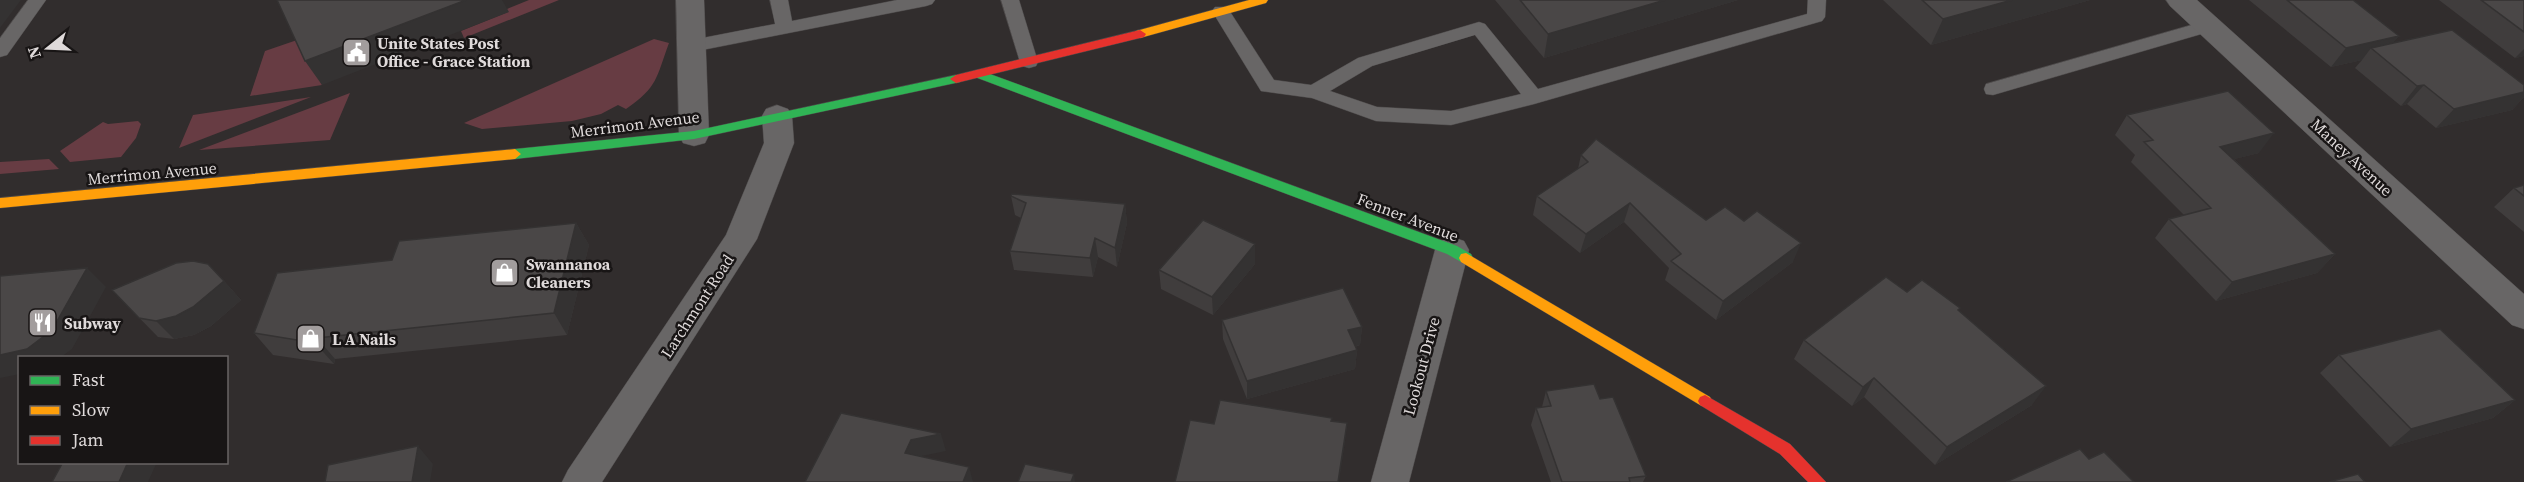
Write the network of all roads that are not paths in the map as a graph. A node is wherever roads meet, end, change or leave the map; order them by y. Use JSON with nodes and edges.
{"nodes":[{"id":1,"x":37,"y":0,"type":"edge"},
{"id":2,"x":690,"y":0,"type":"edge"},
{"id":3,"x":779,"y":0,"type":"edge"},
{"id":4,"x":926,"y":0,"type":"edge"},
{"id":5,"x":1010,"y":0,"type":"edge"},
{"id":6,"x":1262,"y":0,"type":"edge"},
{"id":7,"x":1817,"y":0,"type":"edge"},
{"id":8,"x":2180,"y":0,"type":"edge"},
{"id":9,"x":1221,"y":11,"type":"junction"},
{"id":10,"x":2209,"y":26,"type":"junction"},
{"id":11,"x":785,"y":28,"type":"junction"},
{"id":12,"x":692,"y":46,"type":"junction"},
{"id":13,"x":0,"y":51,"type":"edge"},
{"id":14,"x":1029,"y":62,"type":"junction"},
{"id":15,"x":979,"y":74,"type":"junction"},
{"id":16,"x":1993,"y":88,"type":"dead end"},
{"id":17,"x":1314,"y":92,"type":"junction"},
{"id":18,"x":1534,"y":97,"type":"junction"},
{"id":19,"x":777,"y":116,"type":"junction"},
{"id":20,"x":694,"y":135,"type":"junction"},
{"id":21,"x":0,"y":203,"type":"edge"},
{"id":22,"x":1452,"y":250,"type":"junction"},
{"id":23,"x":2524,"y":315,"type":"edge"},
{"id":24,"x":581,"y":482,"type":"edge"},
{"id":25,"x":1390,"y":482,"type":"edge"},
{"id":26,"x":1818,"y":482,"type":"edge"}],
"edges":[{"from":1,"to":13,"type":"lane"},
{"from":2,"to":12,"type":"street"},
{"from":3,"to":11,"type":"lane"},
{"from":4,"to":11,"type":"lane"},
{"from":5,"to":14,"type":"lane"},
{"from":6,"to":9,"type":"main road","name":"Merrimon Avenue"},
{"from":7,"to":18,"type":"lane"},
{"from":8,"to":10,"type":"street","name":"Maney Avenue"},
{"from":9,"to":14,"type":"main road","name":"Merrimon Avenue"},
{"from":9,"to":17,"type":"lane"},
{"from":10,"to":16,"type":"lane"},
{"from":10,"to":23,"type":"street","name":"Maney Avenue"},
{"from":11,"to":12,"type":"lane"},
{"from":12,"to":20,"type":"street"},
{"from":14,"to":15,"type":"main road","name":"Merrimon Avenue"},
{"from":15,"to":19,"type":"main road","name":"Merrimon Avenue"},
{"from":15,"to":22,"type":"main road","name":"Fenner Avenue"},
{"from":17,"to":18,"type":"lane"},
{"from":17,"to":18,"type":"lane"},
{"from":19,"to":20,"type":"main road","name":"Merrimon Avenue"},
{"from":19,"to":24,"type":"street","name":"Larchmont Road"},
{"from":20,"to":21,"type":"main road","name":"Merrimon Avenue"},
{"from":22,"to":25,"type":"street","name":"Lookout Drive"},
{"from":22,"to":26,"type":"main road","name":"Fenner Avenue"}]}
